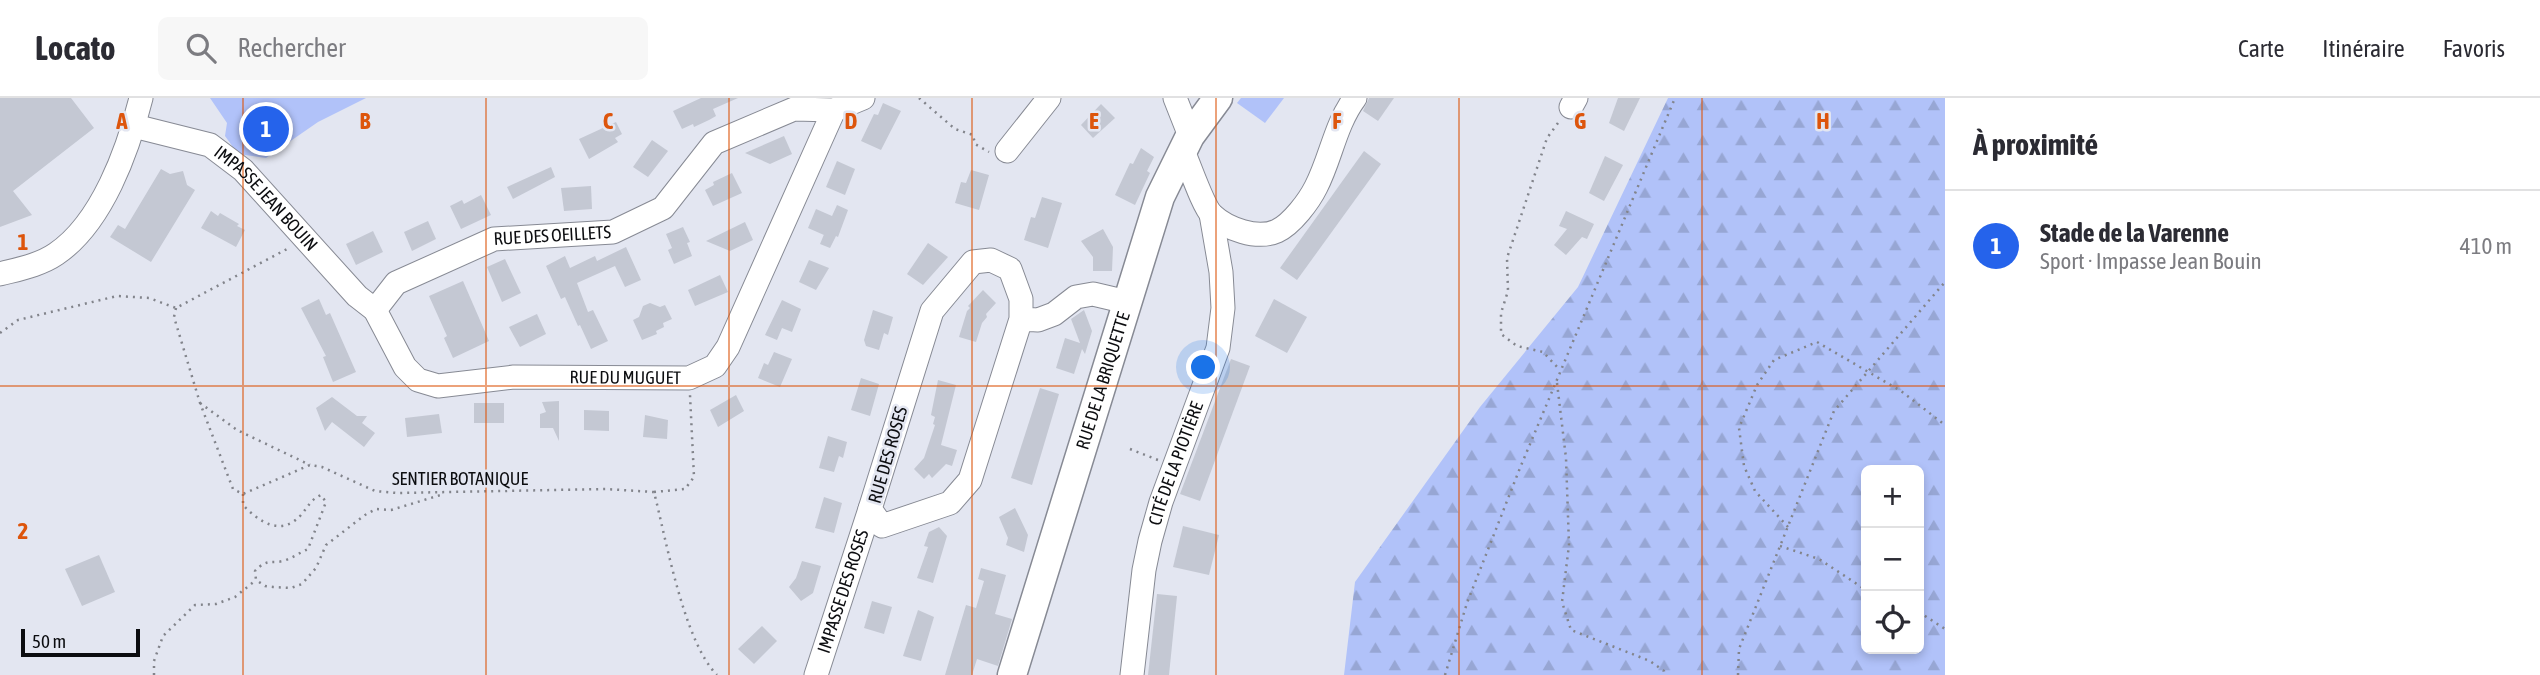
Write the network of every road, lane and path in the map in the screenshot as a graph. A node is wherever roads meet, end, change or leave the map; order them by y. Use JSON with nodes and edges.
{"nodes":[{"id":1,"x":141,"y":98,"type":"edge"},
{"id":2,"x":863,"y":98,"type":"edge"},
{"id":3,"x":919,"y":98,"type":"edge"},
{"id":4,"x":1049,"y":98,"type":"edge"},
{"id":5,"x":1175,"y":98,"type":"edge"},
{"id":6,"x":1218,"y":98,"type":"edge"},
{"id":7,"x":1355,"y":98,"type":"edge"},
{"id":8,"x":1673,"y":99,"type":"edge"},
{"id":9,"x":1574,"y":102,"type":"edge"},
{"id":10,"x":834,"y":110,"type":"junction"},
{"id":11,"x":134,"y":126,"type":"junction"},
{"id":12,"x":1187,"y":143,"type":"junction"},
{"id":13,"x":1002,"y":154,"type":"joint"},
{"id":14,"x":1210,"y":214,"type":"junction"},
{"id":15,"x":305,"y":239,"type":"junction"},
{"id":16,"x":0,"y":272,"type":"edge"},
{"id":17,"x":1945,"y":282,"type":"edge"},
{"id":18,"x":1127,"y":302,"type":"junction"},
{"id":19,"x":176,"y":308,"type":"junction"},
{"id":20,"x":375,"y":310,"type":"junction"},
{"id":21,"x":1021,"y":319,"type":"junction"},
{"id":22,"x":0,"y":332,"type":"edge"},
{"id":23,"x":1561,"y":370,"type":"junction"},
{"id":24,"x":1868,"y":371,"type":"junction"},
{"id":25,"x":689,"y":378,"type":"junction"},
{"id":26,"x":1557,"y":380,"type":"junction"},
{"id":27,"x":200,"y":402,"type":"junction"},
{"id":28,"x":1945,"y":425,"type":"edge"},
{"id":29,"x":1130,"y":449,"type":"dead end"},
{"id":30,"x":310,"y":465,"type":"junction"},
{"id":31,"x":1174,"y":466,"type":"junction"},
{"id":32,"x":450,"y":492,"type":"junction"},
{"id":33,"x":654,"y":492,"type":"junction"},
{"id":34,"x":243,"y":494,"type":"junction"},
{"id":35,"x":870,"y":509,"type":"junction"},
{"id":36,"x":1788,"y":527,"type":"junction"},
{"id":37,"x":1780,"y":546,"type":"junction"},
{"id":38,"x":256,"y":580,"type":"junction"},
{"id":39,"x":1861,"y":587,"type":"edge"},
{"id":40,"x":1924,"y":615,"type":"edge"},
{"id":41,"x":1945,"y":629,"type":"edge"},
{"id":42,"x":154,"y":675,"type":"edge"},
{"id":43,"x":718,"y":675,"type":"edge"},
{"id":44,"x":816,"y":675,"type":"edge"},
{"id":45,"x":1012,"y":675,"type":"edge"},
{"id":46,"x":1132,"y":675,"type":"edge"},
{"id":47,"x":1445,"y":675,"type":"edge"},
{"id":48,"x":1664,"y":675,"type":"edge"},
{"id":49,"x":1738,"y":675,"type":"edge"}],
"edges":[{"from":1,"to":11,"type":"street"},
{"from":2,"to":10,"type":"street"},
{"from":3,"to":13,"type":"path"},
{"from":4,"to":13,"type":"street"},
{"from":5,"to":12,"type":"street","name":"CITÉ DE LA PIOTIÈRE"},
{"from":6,"to":12,"type":"main road","name":"RUE DE LA BRIQUETTE"},
{"from":7,"to":14,"type":"street"},
{"from":8,"to":23,"type":"path"},
{"from":9,"to":23,"type":"path"},
{"from":10,"to":20,"type":"street","name":"RUE DES OEILLETS"},
{"from":10,"to":25,"type":"street","name":"RUE DU MUGUET"},
{"from":11,"to":15,"type":"street","name":"IMPASSE JEAN BOUIN"},
{"from":11,"to":16,"type":"street"},
{"from":12,"to":14,"type":"street","name":"CITÉ DE LA PIOTIÈRE"},
{"from":12,"to":18,"type":"main road","name":"RUE DE LA BRIQUETTE"},
{"from":14,"to":31,"type":"street","name":"CITÉ DE LA PIOTIÈRE"},
{"from":15,"to":19,"type":"path"},
{"from":15,"to":20,"type":"street","name":"IMPASSE JEAN BOUIN"},
{"from":17,"to":24,"type":"path"},
{"from":18,"to":21,"type":"street"},
{"from":18,"to":45,"type":"main road","name":"RUE DE LA BRIQUETTE"},
{"from":19,"to":22,"type":"path"},
{"from":19,"to":27,"type":"path"},
{"from":20,"to":25,"type":"street","name":"RUE DU MUGUET"},
{"from":21,"to":35,"type":"street","name":"RUE DES ROSES"},
{"from":21,"to":35,"type":"street","name":"RUE DES ROSES"},
{"from":23,"to":26,"type":"path"},
{"from":24,"to":28,"type":"path"},
{"from":24,"to":36,"type":"path"},
{"from":24,"to":36,"type":"path"},
{"from":25,"to":33,"type":"path","name":"SENTIER BOTANIQUE"},
{"from":26,"to":47,"type":"path"},
{"from":26,"to":48,"type":"path"},
{"from":27,"to":30,"type":"path","name":"SENTIER BOTANIQUE"},
{"from":27,"to":34,"type":"path"},
{"from":29,"to":31,"type":"path"},
{"from":30,"to":32,"type":"path","name":"SENTIER BOTANIQUE"},
{"from":30,"to":34,"type":"path"},
{"from":31,"to":46,"type":"street","name":"CITÉ DE LA PIOTIÈRE"},
{"from":32,"to":33,"type":"path","name":"SENTIER BOTANIQUE"},
{"from":32,"to":38,"type":"path"},
{"from":33,"to":43,"type":"path"},
{"from":34,"to":38,"type":"path"},
{"from":35,"to":44,"type":"street","name":"IMPASSE DES ROSES"},
{"from":36,"to":37,"type":"path"},
{"from":37,"to":39,"type":"path"},
{"from":37,"to":49,"type":"path"},
{"from":38,"to":42,"type":"path"},
{"from":40,"to":41,"type":"path"}]}
